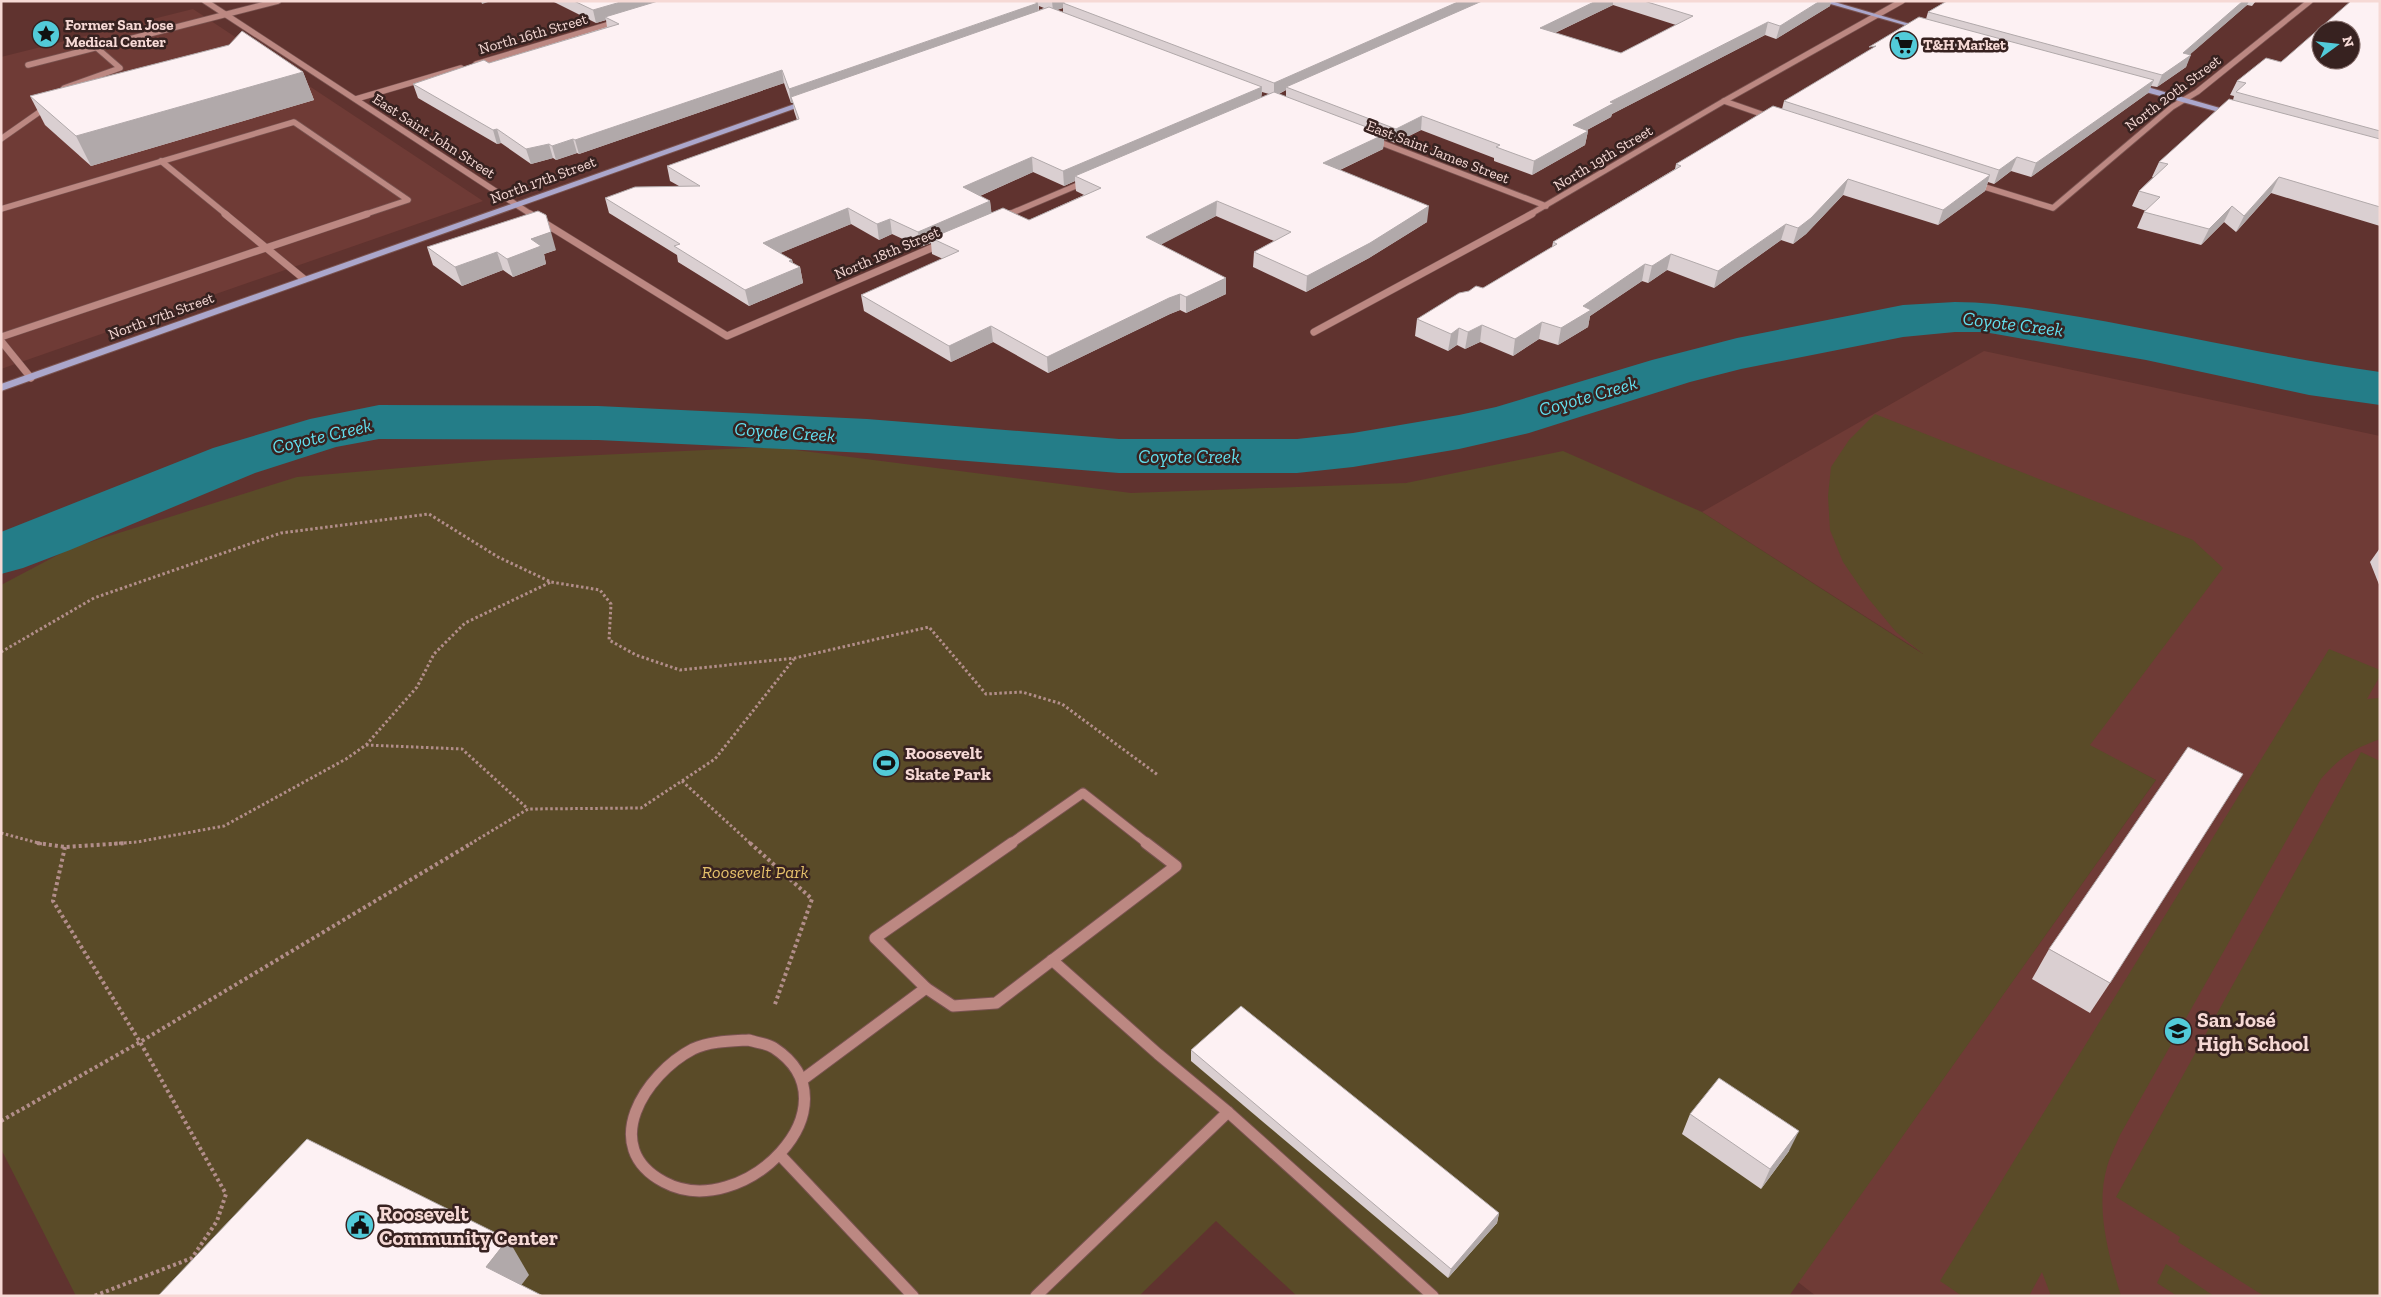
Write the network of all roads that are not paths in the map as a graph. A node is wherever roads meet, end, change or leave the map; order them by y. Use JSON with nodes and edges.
{"nodes":[{"id":1,"x":205,"y":1,"type":"edge"},
{"id":2,"x":278,"y":1,"type":"edge"},
{"id":3,"x":1823,"y":1,"type":"edge"},
{"id":4,"x":1902,"y":1,"type":"edge"},
{"id":5,"x":2310,"y":1,"type":"edge"},
{"id":6,"x":226,"y":15,"type":"junction"},
{"id":7,"x":1876,"y":16,"type":"junction"},
{"id":8,"x":621,"y":21,"type":"edge"},
{"id":9,"x":1932,"y":31,"type":"edge"},
{"id":10,"x":97,"y":48,"type":"junction"},
{"id":11,"x":28,"y":65,"type":"dead end"},
{"id":12,"x":2128,"y":84,"type":"edge"},
{"id":13,"x":58,"y":95,"type":"edge"},
{"id":14,"x":356,"y":99,"type":"junction"},
{"id":15,"x":816,"y":100,"type":"edge"},
{"id":16,"x":2184,"y":100,"type":"junction"},
{"id":17,"x":1724,"y":101,"type":"junction"},
{"id":18,"x":52,"y":103,"type":"edge"},
{"id":19,"x":2240,"y":115,"type":"edge"},
{"id":20,"x":1779,"y":120,"type":"edge"},
{"id":21,"x":1365,"y":137,"type":"edge"},
{"id":22,"x":1,"y":138,"type":"edge"},
{"id":23,"x":161,"y":161,"type":"junction"},
{"id":24,"x":1093,"y":178,"type":"edge"},
{"id":25,"x":1964,"y":180,"type":"edge"},
{"id":26,"x":516,"y":204,"type":"junction"},
{"id":27,"x":1546,"y":206,"type":"junction"},
{"id":28,"x":2053,"y":208,"type":"joint"},
{"id":29,"x":1,"y":209,"type":"edge"},
{"id":30,"x":992,"y":222,"type":"edge"},
{"id":31,"x":946,"y":242,"type":"edge"},
{"id":32,"x":266,"y":248,"type":"junction"},
{"id":33,"x":304,"y":279,"type":"junction"},
{"id":34,"x":1314,"y":332,"type":"dead end"},
{"id":35,"x":727,"y":336,"type":"joint"},
{"id":36,"x":1,"y":337,"type":"edge"},
{"id":37,"x":1,"y":341,"type":"edge"},
{"id":38,"x":31,"y":378,"type":"junction"},
{"id":39,"x":1,"y":388,"type":"edge"},
{"id":40,"x":1052,"y":960,"type":"junction"},
{"id":41,"x":926,"y":988,"type":"junction"},
{"id":42,"x":802,"y":1080,"type":"junction"},
{"id":43,"x":1228,"y":1112,"type":"junction"},
{"id":44,"x":780,"y":1156,"type":"junction"},
{"id":45,"x":912,"y":1296,"type":"edge"},
{"id":46,"x":1036,"y":1296,"type":"edge"},
{"id":47,"x":1434,"y":1296,"type":"edge"}],
"edges":[{"from":1,"to":6,"type":"street","name":"East Saint John Street"},
{"from":2,"to":6,"type":"street"},
{"from":3,"to":7,"type":"main road"},
{"from":4,"to":7,"type":"street","name":"North 19th Street"},
{"from":5,"to":16,"type":"street","name":"North 20th Street"},
{"from":6,"to":10,"type":"street"},
{"from":6,"to":14,"type":"street","name":"East Saint John Street"},
{"from":7,"to":9,"type":"main road"},
{"from":7,"to":17,"type":"street","name":"North 19th Street"},
{"from":8,"to":14,"type":"street","name":"North 16th Street"},
{"from":10,"to":11,"type":"street"},
{"from":10,"to":13,"type":"street"},
{"from":12,"to":16,"type":"main road"},
{"from":14,"to":26,"type":"street","name":"East Saint John Street"},
{"from":15,"to":26,"type":"main road","name":"North 17th Street"},
{"from":16,"to":19,"type":"main road"},
{"from":16,"to":28,"type":"street","name":"North 20th Street"},
{"from":17,"to":20,"type":"street"},
{"from":17,"to":27,"type":"street","name":"North 19th Street"},
{"from":18,"to":22,"type":"street"},
{"from":21,"to":27,"type":"street","name":"East Saint James Street"},
{"from":23,"to":29,"type":"street"},
{"from":23,"to":32,"type":"street"},
{"from":23,"to":32,"type":"street"},
{"from":24,"to":30,"type":"street"},
{"from":25,"to":28,"type":"street"},
{"from":26,"to":33,"type":"main road","name":"North 17th Street"},
{"from":26,"to":35,"type":"street","name":"East Saint John Street"},
{"from":27,"to":34,"type":"street","name":"North 19th Street"},
{"from":31,"to":35,"type":"street","name":"North 18th Street"},
{"from":32,"to":33,"type":"street"},
{"from":32,"to":36,"type":"street"},
{"from":33,"to":38,"type":"main road","name":"North 17th Street"},
{"from":37,"to":38,"type":"street"},
{"from":38,"to":39,"type":"main road","name":"North 17th Street"},
{"from":40,"to":41,"type":"street"},
{"from":40,"to":41,"type":"street"},
{"from":40,"to":43,"type":"street"},
{"from":41,"to":42,"type":"street"},
{"from":42,"to":44,"type":"street"},
{"from":42,"to":44,"type":"street"},
{"from":43,"to":46,"type":"street"},
{"from":43,"to":47,"type":"street"},
{"from":44,"to":45,"type":"street"}]}
